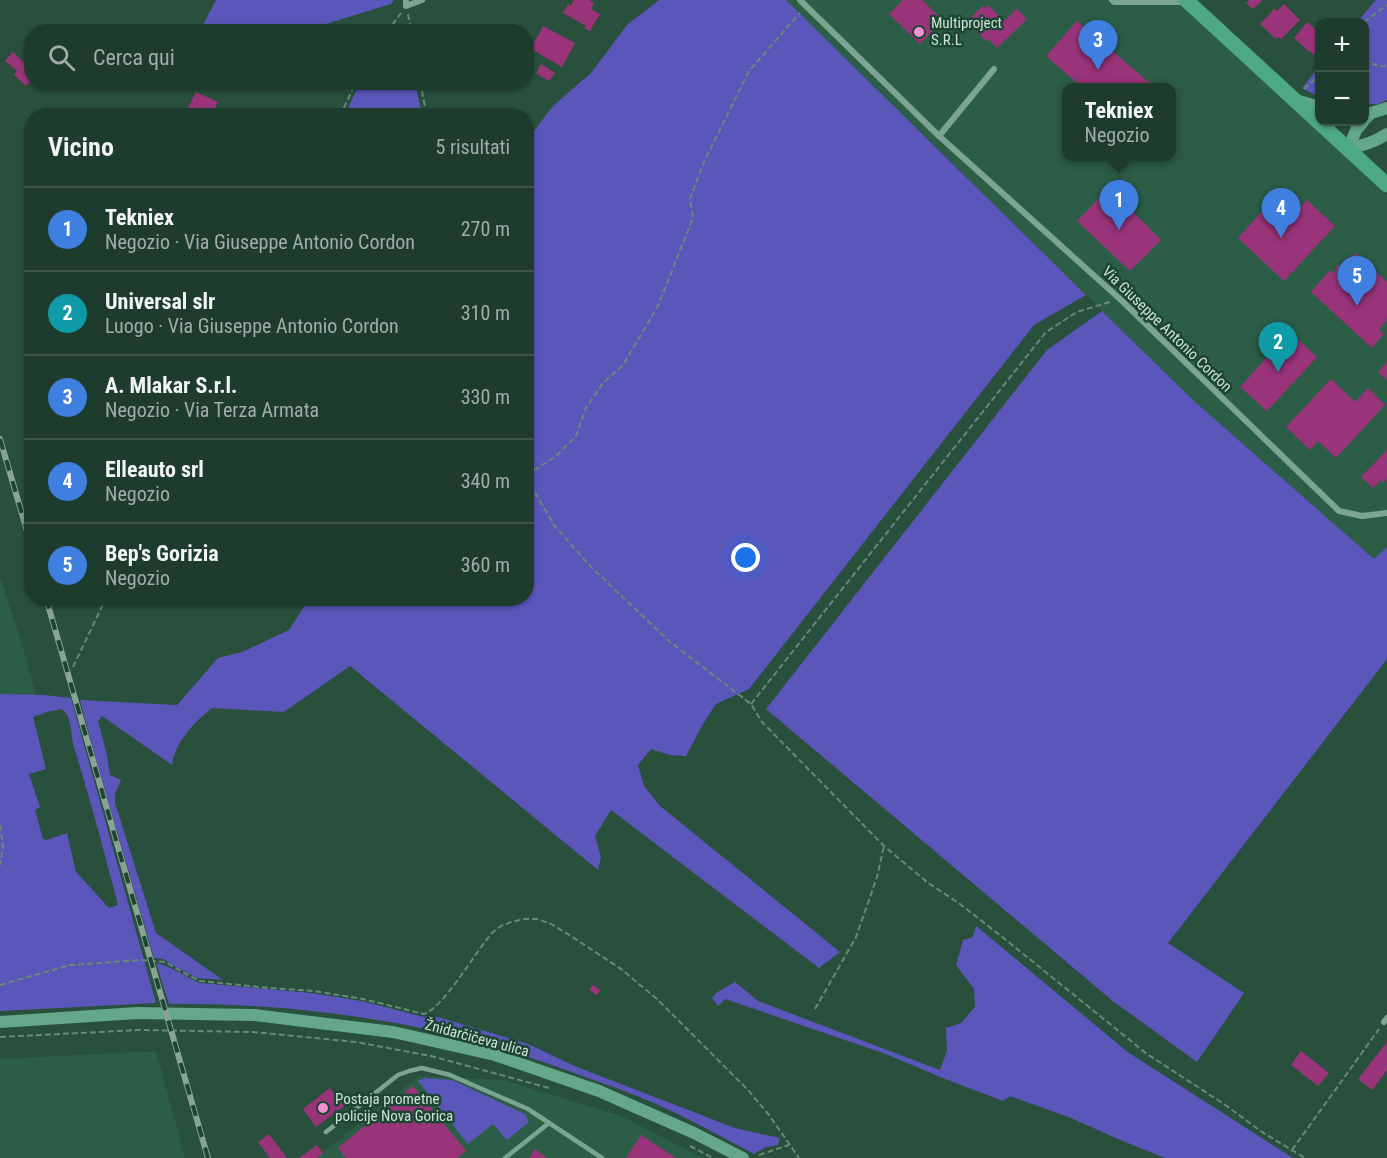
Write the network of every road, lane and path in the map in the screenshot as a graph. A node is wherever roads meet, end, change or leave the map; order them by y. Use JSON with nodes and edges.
{"nodes":[{"id":1,"x":422,"y":0,"type":"edge"},
{"id":2,"x":800,"y":0,"type":"edge"},
{"id":3,"x":1113,"y":1,"type":"edge"},
{"id":4,"x":1187,"y":1,"type":"edge"},
{"id":5,"x":406,"y":3,"type":"edge"},
{"id":6,"x":1387,"y":5,"type":"edge"},
{"id":7,"x":806,"y":6,"type":"junction"},
{"id":8,"x":1369,"y":18,"type":"edge"},
{"id":9,"x":392,"y":24,"type":"edge"},
{"id":10,"x":410,"y":24,"type":"edge"},
{"id":11,"x":1369,"y":61,"type":"edge"},
{"id":12,"x":1387,"y":65,"type":"edge"},
{"id":13,"x":994,"y":69,"type":"dead end"},
{"id":14,"x":1315,"y":79,"type":"edge"},
{"id":15,"x":352,"y":90,"type":"edge"},
{"id":16,"x":422,"y":90,"type":"edge"},
{"id":17,"x":1293,"y":99,"type":"junction"},
{"id":18,"x":1315,"y":106,"type":"edge"},
{"id":19,"x":344,"y":108,"type":"edge"},
{"id":20,"x":425,"y":108,"type":"edge"},
{"id":21,"x":1387,"y":108,"type":"edge"},
{"id":22,"x":1369,"y":116,"type":"edge"},
{"id":23,"x":1359,"y":126,"type":"edge"},
{"id":24,"x":1387,"y":134,"type":"edge"},
{"id":25,"x":939,"y":136,"type":"junction"},
{"id":26,"x":1349,"y":148,"type":"junction"},
{"id":27,"x":1387,"y":185,"type":"edge"},
{"id":28,"x":1120,"y":299,"type":"junction"},
{"id":29,"x":534,"y":471,"type":"edge"},
{"id":30,"x":534,"y":490,"type":"edge"},
{"id":31,"x":1387,"y":513,"type":"edge"},
{"id":32,"x":102,"y":606,"type":"edge"},
{"id":33,"x":73,"y":667,"type":"dead end"},
{"id":34,"x":751,"y":704,"type":"junction"},
{"id":35,"x":0,"y":825,"type":"edge"},
{"id":36,"x":884,"y":846,"type":"junction"},
{"id":37,"x":0,"y":865,"type":"edge"},
{"id":38,"x":0,"y":985,"type":"edge"},
{"id":39,"x":815,"y":1009,"type":"dead end"},
{"id":40,"x":1386,"y":1020,"type":"edge"},
{"id":41,"x":0,"y":1022,"type":"edge"},
{"id":42,"x":0,"y":1037,"type":"edge"},
{"id":43,"x":552,"y":1089,"type":"dead end"},
{"id":44,"x":549,"y":1123,"type":"junction"},
{"id":45,"x":326,"y":1132,"type":"dead end"},
{"id":46,"x":685,"y":1143,"type":"dead end"},
{"id":47,"x":789,"y":1145,"type":"junction"},
{"id":48,"x":1292,"y":1150,"type":"junction"},
{"id":49,"x":759,"y":1155,"type":"dead end"},
{"id":50,"x":505,"y":1158,"type":"edge"},
{"id":51,"x":602,"y":1158,"type":"edge"},
{"id":52,"x":712,"y":1158,"type":"edge"},
{"id":53,"x":743,"y":1158,"type":"edge"},
{"id":54,"x":799,"y":1158,"type":"edge"},
{"id":55,"x":1305,"y":1158,"type":"edge"}],
"edges":[{"from":1,"to":5,"type":"street"},
{"from":2,"to":7,"type":"street","name":"Via Giuseppe Antonio Cordon"},
{"from":3,"to":4,"type":"street"},
{"from":4,"to":17,"type":"main road"},
{"from":5,"to":9,"type":"path"},
{"from":5,"to":10,"type":"path"},
{"from":6,"to":8,"type":"path"},
{"from":7,"to":25,"type":"street","name":"Via Giuseppe Antonio Cordon"},
{"from":7,"to":29,"type":"path"},
{"from":11,"to":12,"type":"path"},
{"from":13,"to":25,"type":"street"},
{"from":14,"to":17,"type":"path"},
{"from":15,"to":19,"type":"path"},
{"from":16,"to":20,"type":"path"},
{"from":17,"to":18,"type":"street"},
{"from":17,"to":26,"type":"main road"},
{"from":21,"to":22,"type":"street"},
{"from":23,"to":26,"type":"street"},
{"from":24,"to":26,"type":"street"},
{"from":25,"to":28,"type":"street","name":"Via Giuseppe Antonio Cordon"},
{"from":26,"to":27,"type":"main road"},
{"from":28,"to":31,"type":"street","name":"Via Giuseppe Antonio Cordon"},
{"from":28,"to":34,"type":"path"},
{"from":30,"to":34,"type":"path"},
{"from":32,"to":33,"type":"path"},
{"from":34,"to":36,"type":"path"},
{"from":35,"to":37,"type":"path"},
{"from":36,"to":39,"type":"path"},
{"from":36,"to":48,"type":"path"},
{"from":38,"to":47,"type":"path"},
{"from":40,"to":48,"type":"path"},
{"from":41,"to":53,"type":"street","name":"Žnidarčičeva ulica"},
{"from":42,"to":43,"type":"path"},
{"from":44,"to":45,"type":"lane"},
{"from":44,"to":50,"type":"lane"},
{"from":44,"to":51,"type":"lane"},
{"from":46,"to":52,"type":"path"},
{"from":47,"to":49,"type":"path"},
{"from":47,"to":54,"type":"path"},
{"from":48,"to":55,"type":"path"}]}
